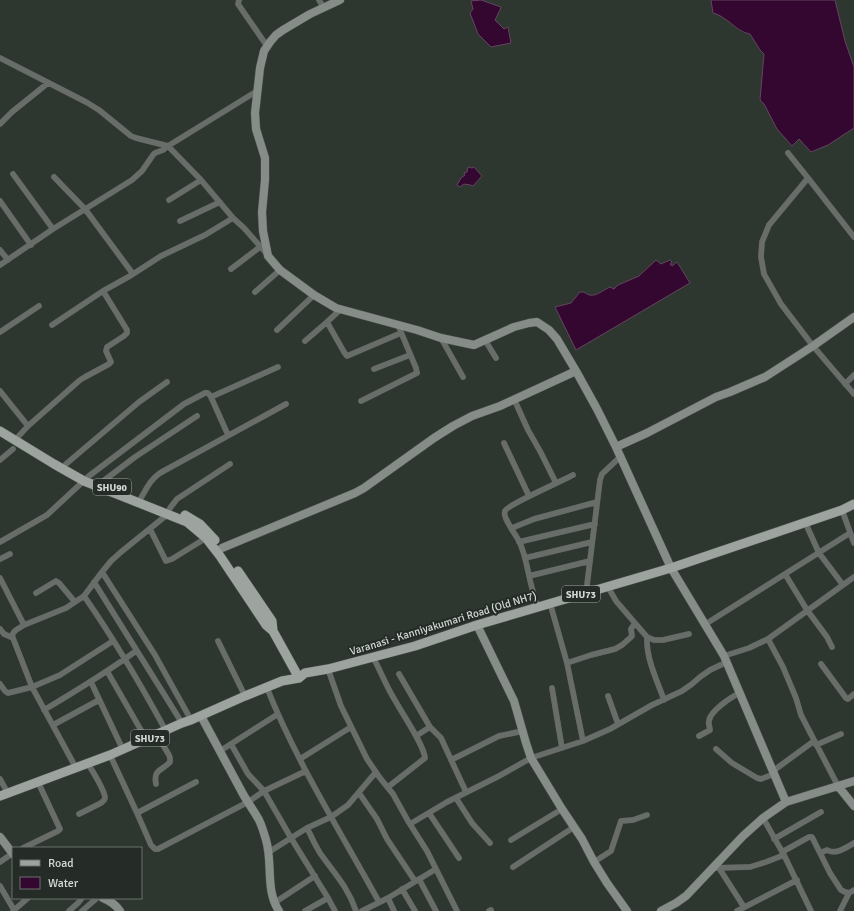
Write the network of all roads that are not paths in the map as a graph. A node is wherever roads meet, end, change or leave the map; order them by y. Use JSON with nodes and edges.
{"nodes":[{"id":1,"x":239,"y":0,"type":"edge"},
{"id":2,"x":319,"y":0,"type":"edge"},
{"id":3,"x":340,"y":0,"type":"edge"},
{"id":4,"x":324,"y":8,"type":"junction"},
{"id":5,"x":267,"y":46,"type":"junction"},
{"id":6,"x":0,"y":58,"type":"edge"},
{"id":7,"x":48,"y":83,"type":"junction"},
{"id":8,"x":257,"y":91,"type":"junction"},
{"id":9,"x":0,"y":124,"type":"edge"},
{"id":10,"x":168,"y":146,"type":"junction"},
{"id":11,"x":788,"y":153,"type":"dead end"},
{"id":12,"x":13,"y":174,"type":"dead end"},
{"id":13,"x":54,"y":177,"type":"dead end"},
{"id":14,"x":808,"y":178,"type":"junction"},
{"id":15,"x":201,"y":180,"type":"junction"},
{"id":16,"x":169,"y":200,"type":"dead end"},
{"id":17,"x":0,"y":201,"type":"edge"},
{"id":18,"x":220,"y":202,"type":"junction"},
{"id":19,"x":84,"y":209,"type":"junction"},
{"id":20,"x":233,"y":218,"type":"junction"},
{"id":21,"x":180,"y":221,"type":"dead end"},
{"id":22,"x":53,"y":229,"type":"junction"},
{"id":23,"x":854,"y":237,"type":"edge"},
{"id":24,"x":31,"y":244,"type":"junction"},
{"id":25,"x":260,"y":247,"type":"junction"},
{"id":26,"x":0,"y":250,"type":"edge"},
{"id":27,"x":268,"y":256,"type":"junction"},
{"id":28,"x":8,"y":260,"type":"junction"},
{"id":29,"x":0,"y":265,"type":"edge"},
{"id":30,"x":232,"y":269,"type":"dead end"},
{"id":31,"x":280,"y":270,"type":"junction"},
{"id":32,"x":133,"y":274,"type":"junction"},
{"id":33,"x":103,"y":291,"type":"junction"},
{"id":34,"x":255,"y":292,"type":"dead end"},
{"id":35,"x":314,"y":296,"type":"junction"},
{"id":36,"x":39,"y":306,"type":"dead end"},
{"id":37,"x":340,"y":310,"type":"junction"},
{"id":38,"x":854,"y":317,"type":"edge"},
{"id":39,"x":327,"y":322,"type":"junction"},
{"id":40,"x":52,"y":325,"type":"dead end"},
{"id":41,"x":399,"y":329,"type":"junction"},
{"id":42,"x":277,"y":330,"type":"dead end"},
{"id":43,"x":0,"y":332,"type":"edge"},
{"id":44,"x":441,"y":338,"type":"junction"},
{"id":45,"x":485,"y":340,"type":"junction"},
{"id":46,"x":305,"y":341,"type":"dead end"},
{"id":47,"x":813,"y":346,"type":"junction"},
{"id":48,"x":410,"y":355,"type":"junction"},
{"id":49,"x":496,"y":358,"type":"dead end"},
{"id":50,"x":278,"y":367,"type":"dead end"},
{"id":51,"x":374,"y":370,"type":"dead end"},
{"id":52,"x":576,"y":371,"type":"junction"},
{"id":53,"x":854,"y":375,"type":"edge"},
{"id":54,"x":463,"y":377,"type":"dead end"},
{"id":55,"x":167,"y":382,"type":"dead end"},
{"id":56,"x":845,"y":384,"type":"junction"},
{"id":57,"x":0,"y":391,"type":"edge"},
{"id":58,"x":854,"y":394,"type":"edge"},
{"id":59,"x":211,"y":397,"type":"junction"},
{"id":60,"x":514,"y":399,"type":"junction"},
{"id":61,"x":361,"y":401,"type":"dead end"},
{"id":62,"x":286,"y":404,"type":"dead end"},
{"id":63,"x":197,"y":416,"type":"dead end"},
{"id":64,"x":0,"y":424,"type":"edge"},
{"id":65,"x":28,"y":426,"type":"junction"},
{"id":66,"x":0,"y":431,"type":"edge"},
{"id":67,"x":228,"y":435,"type":"junction"},
{"id":68,"x":15,"y":442,"type":"junction"},
{"id":69,"x":504,"y":442,"type":"dead end"},
{"id":70,"x":616,"y":447,"type":"junction"},
{"id":71,"x":620,"y":456,"type":"junction"},
{"id":72,"x":0,"y":460,"type":"edge"},
{"id":73,"x":66,"y":464,"type":"junction"},
{"id":74,"x":230,"y":464,"type":"dead end"},
{"id":75,"x":573,"y":475,"type":"dead end"},
{"id":76,"x":87,"y":478,"type":"junction"},
{"id":77,"x":102,"y":482,"type":"junction"},
{"id":78,"x":556,"y":483,"type":"junction"},
{"id":79,"x":529,"y":496,"type":"junction"},
{"id":80,"x":141,"y":498,"type":"junction"},
{"id":81,"x":597,"y":502,"type":"junction"},
{"id":82,"x":854,"y":504,"type":"edge"},
{"id":83,"x":842,"y":510,"type":"junction"},
{"id":84,"x":169,"y":511,"type":"junction"},
{"id":85,"x":806,"y":522,"type":"junction"},
{"id":86,"x":594,"y":524,"type":"junction"},
{"id":87,"x":512,"y":528,"type":"junction"},
{"id":88,"x":150,"y":530,"type":"junction"},
{"id":89,"x":850,"y":534,"type":"junction"},
{"id":90,"x":206,"y":538,"type":"junction"},
{"id":91,"x":0,"y":542,"type":"edge"},
{"id":92,"x":519,"y":542,"type":"junction"},
{"id":93,"x":592,"y":542,"type":"junction"},
{"id":94,"x":854,"y":543,"type":"edge"},
{"id":95,"x":222,"y":548,"type":"junction"},
{"id":96,"x":819,"y":553,"type":"junction"},
{"id":97,"x":10,"y":554,"type":"dead end"},
{"id":98,"x":525,"y":558,"type":"junction"},
{"id":99,"x":0,"y":559,"type":"edge"},
{"id":100,"x":590,"y":561,"type":"junction"},
{"id":101,"x":672,"y":568,"type":"junction"},
{"id":102,"x":102,"y":572,"type":"junction"},
{"id":103,"x":785,"y":574,"type":"junction"},
{"id":104,"x":529,"y":576,"type":"junction"},
{"id":105,"x":0,"y":578,"type":"edge"},
{"id":106,"x":853,"y":580,"type":"edge"},
{"id":107,"x":94,"y":582,"type":"junction"},
{"id":108,"x":843,"y":585,"type":"junction"},
{"id":109,"x":608,"y":586,"type":"junction"},
{"id":110,"x":36,"y":593,"type":"dead end"},
{"id":111,"x":586,"y":593,"type":"junction"},
{"id":112,"x":84,"y":596,"type":"junction"},
{"id":113,"x":75,"y":602,"type":"junction"},
{"id":114,"x":550,"y":603,"type":"junction"},
{"id":115,"x":537,"y":607,"type":"junction"},
{"id":116,"x":807,"y":610,"type":"junction"},
{"id":117,"x":635,"y":623,"type":"junction"},
{"id":118,"x":24,"y":625,"type":"junction"},
{"id":119,"x":477,"y":625,"type":"junction"},
{"id":120,"x":704,"y":625,"type":"junction"},
{"id":121,"x":0,"y":629,"type":"edge"},
{"id":122,"x":273,"y":631,"type":"junction"},
{"id":123,"x":689,"y":634,"type":"dead end"},
{"id":124,"x":647,"y":637,"type":"junction"},
{"id":125,"x":13,"y":638,"type":"junction"},
{"id":126,"x":768,"y":639,"type":"junction"},
{"id":127,"x":113,"y":641,"type":"junction"},
{"id":128,"x":218,"y":641,"type":"dead end"},
{"id":129,"x":832,"y":647,"type":"dead end"},
{"id":130,"x":136,"y":651,"type":"junction"},
{"id":131,"x":373,"y":657,"type":"junction"},
{"id":132,"x":125,"y":659,"type":"junction"},
{"id":133,"x":726,"y":659,"type":"junction"},
{"id":134,"x":291,"y":663,"type":"junction"},
{"id":135,"x":567,"y":663,"type":"junction"},
{"id":136,"x":821,"y":664,"type":"dead end"},
{"id":137,"x":328,"y":669,"type":"junction"},
{"id":138,"x":107,"y":671,"type":"junction"},
{"id":139,"x":300,"y":674,"type":"junction"},
{"id":140,"x":399,"y":674,"type":"dead end"},
{"id":141,"x":283,"y":677,"type":"junction"},
{"id":142,"x":91,"y":682,"type":"junction"},
{"id":143,"x":0,"y":684,"type":"edge"},
{"id":144,"x":32,"y":687,"type":"junction"},
{"id":145,"x":267,"y":688,"type":"junction"},
{"id":146,"x":552,"y":688,"type":"dead end"},
{"id":147,"x":244,"y":693,"type":"junction"},
{"id":148,"x":740,"y":693,"type":"junction"},
{"id":149,"x":854,"y":694,"type":"edge"},
{"id":150,"x":608,"y":696,"type":"dead end"},
{"id":151,"x":99,"y":700,"type":"junction"},
{"id":152,"x":664,"y":700,"type":"junction"},
{"id":153,"x":44,"y":710,"type":"junction"},
{"id":154,"x":278,"y":714,"type":"junction"},
{"id":155,"x":201,"y":716,"type":"junction"},
{"id":156,"x":190,"y":718,"type":"junction"},
{"id":157,"x":181,"y":722,"type":"junction"},
{"id":158,"x":618,"y":724,"type":"junction"},
{"id":159,"x":53,"y":725,"type":"junction"},
{"id":160,"x":352,"y":727,"type":"junction"},
{"id":161,"x":165,"y":728,"type":"junction"},
{"id":162,"x":430,"y":728,"type":"junction"},
{"id":163,"x":523,"y":731,"type":"junction"},
{"id":164,"x":142,"y":732,"type":"dead end"},
{"id":165,"x":841,"y":734,"type":"dead end"},
{"id":166,"x":157,"y":735,"type":"junction"},
{"id":167,"x":416,"y":736,"type":"junction"},
{"id":168,"x":699,"y":736,"type":"dead end"},
{"id":169,"x":583,"y":742,"type":"junction"},
{"id":170,"x":815,"y":743,"type":"junction"},
{"id":171,"x":231,"y":744,"type":"junction"},
{"id":172,"x":122,"y":748,"type":"junction"},
{"id":173,"x":562,"y":748,"type":"junction"},
{"id":174,"x":716,"y":749,"type":"dead end"},
{"id":175,"x":220,"y":751,"type":"junction"},
{"id":176,"x":110,"y":755,"type":"junction"},
{"id":177,"x":532,"y":758,"type":"junction"},
{"id":178,"x":300,"y":759,"type":"junction"},
{"id":179,"x":452,"y":760,"type":"junction"},
{"id":180,"x":88,"y":764,"type":"junction"},
{"id":181,"x":75,"y":765,"type":"junction"},
{"id":182,"x":306,"y":771,"type":"junction"},
{"id":183,"x":376,"y":772,"type":"junction"},
{"id":184,"x":773,"y":772,"type":"junction"},
{"id":185,"x":0,"y":779,"type":"edge"},
{"id":186,"x":854,"y":781,"type":"edge"},
{"id":187,"x":38,"y":782,"type":"junction"},
{"id":188,"x":196,"y":782,"type":"dead end"},
{"id":189,"x":156,"y":784,"type":"dead end"},
{"id":190,"x":838,"y":786,"type":"junction"},
{"id":191,"x":388,"y":787,"type":"junction"},
{"id":192,"x":2,"y":791,"type":"edge"},
{"id":193,"x":264,"y":791,"type":"junction"},
{"id":194,"x":466,"y":792,"type":"junction"},
{"id":195,"x":359,"y":793,"type":"junction"},
{"id":196,"x":456,"y":798,"type":"junction"},
{"id":197,"x":248,"y":802,"type":"junction"},
{"id":198,"x":786,"y":802,"type":"junction"},
{"id":199,"x":854,"y":806,"type":"edge"},
{"id":200,"x":562,"y":809,"type":"junction"},
{"id":201,"x":821,"y":812,"type":"dead end"},
{"id":202,"x":137,"y":813,"type":"junction"},
{"id":203,"x":429,"y":813,"type":"junction"},
{"id":204,"x":79,"y":814,"type":"dead end"},
{"id":205,"x":647,"y":815,"type":"dead end"},
{"id":206,"x":331,"y":817,"type":"junction"},
{"id":207,"x":763,"y":818,"type":"junction"},
{"id":208,"x":410,"y":824,"type":"junction"},
{"id":209,"x":574,"y":827,"type":"junction"},
{"id":210,"x":307,"y":828,"type":"junction"},
{"id":211,"x":0,"y":837,"type":"edge"},
{"id":212,"x":290,"y":838,"type":"junction"},
{"id":213,"x":774,"y":839,"type":"junction"},
{"id":214,"x":511,"y":840,"type":"dead end"},
{"id":215,"x":490,"y":843,"type":"dead end"},
{"id":216,"x":854,"y":843,"type":"edge"},
{"id":217,"x":25,"y":847,"type":"edge"},
{"id":218,"x":269,"y":852,"type":"junction"},
{"id":219,"x":12,"y":853,"type":"edge"},
{"id":220,"x":820,"y":853,"type":"junction"},
{"id":221,"x":783,"y":854,"type":"junction"},
{"id":222,"x":12,"y":855,"type":"edge"},
{"id":223,"x":458,"y":858,"type":"dead end"},
{"id":224,"x":0,"y":862,"type":"edge"},
{"id":225,"x":594,"y":862,"type":"junction"},
{"id":226,"x":513,"y":867,"type":"dead end"},
{"id":227,"x":716,"y":868,"type":"junction"},
{"id":228,"x":436,"y":869,"type":"junction"},
{"id":229,"x":315,"y":876,"type":"junction"},
{"id":230,"x":417,"y":880,"type":"junction"},
{"id":231,"x":797,"y":880,"type":"junction"},
{"id":232,"x":0,"y":886,"type":"edge"},
{"id":233,"x":402,"y":889,"type":"junction"},
{"id":234,"x":852,"y":892,"type":"edge"},
{"id":235,"x":328,"y":898,"type":"junction"},
{"id":236,"x":388,"y":898,"type":"junction"},
{"id":237,"x":27,"y":899,"type":"edge"},
{"id":238,"x":81,"y":899,"type":"edge"},
{"id":239,"x":96,"y":899,"type":"edge"},
{"id":240,"x":105,"y":899,"type":"edge"},
{"id":241,"x":274,"y":902,"type":"junction"},
{"id":242,"x":379,"y":902,"type":"junction"},
{"id":243,"x":744,"y":907,"type":"junction"},
{"id":244,"x":13,"y":911,"type":"edge"},
{"id":245,"x":69,"y":911,"type":"edge"},
{"id":246,"x":82,"y":911,"type":"edge"},
{"id":247,"x":120,"y":911,"type":"edge"},
{"id":248,"x":279,"y":911,"type":"edge"},
{"id":249,"x":305,"y":911,"type":"edge"},
{"id":250,"x":335,"y":911,"type":"edge"},
{"id":251,"x":356,"y":911,"type":"edge"},
{"id":252,"x":362,"y":911,"type":"edge"},
{"id":253,"x":394,"y":911,"type":"edge"},
{"id":254,"x":415,"y":911,"type":"edge"},
{"id":255,"x":436,"y":911,"type":"edge"},
{"id":256,"x":457,"y":911,"type":"edge"},
{"id":257,"x":627,"y":911,"type":"edge"},
{"id":258,"x":661,"y":911,"type":"edge"},
{"id":259,"x":737,"y":911,"type":"edge"},
{"id":260,"x":811,"y":911,"type":"edge"},
{"id":261,"x":840,"y":911,"type":"edge"}],
"edges":[{"from":1,"to":5,"type":"street"},
{"from":2,"to":4,"type":"street"},
{"from":3,"to":4,"type":"street"},
{"from":4,"to":5,"type":"street"},
{"from":5,"to":8,"type":"street"},
{"from":6,"to":7,"type":"street"},
{"from":7,"to":9,"type":"street"},
{"from":7,"to":10,"type":"street"},
{"from":8,"to":10,"type":"street"},
{"from":8,"to":27,"type":"street"},
{"from":10,"to":15,"type":"street"},
{"from":10,"to":19,"type":"street"},
{"from":11,"to":14,"type":"street"},
{"from":12,"to":22,"type":"street"},
{"from":13,"to":19,"type":"street"},
{"from":14,"to":23,"type":"street"},
{"from":14,"to":47,"type":"street"},
{"from":15,"to":16,"type":"street"},
{"from":15,"to":18,"type":"street"},
{"from":17,"to":24,"type":"street"},
{"from":18,"to":20,"type":"street"},
{"from":18,"to":21,"type":"street"},
{"from":19,"to":22,"type":"street"},
{"from":19,"to":32,"type":"street"},
{"from":20,"to":25,"type":"street"},
{"from":20,"to":32,"type":"street"},
{"from":22,"to":24,"type":"street"},
{"from":24,"to":28,"type":"street"},
{"from":25,"to":27,"type":"street"},
{"from":25,"to":30,"type":"street"},
{"from":26,"to":28,"type":"street"},
{"from":27,"to":31,"type":"street"},
{"from":28,"to":29,"type":"street"},
{"from":31,"to":34,"type":"street"},
{"from":31,"to":35,"type":"street"},
{"from":32,"to":33,"type":"street"},
{"from":33,"to":40,"type":"street"},
{"from":33,"to":65,"type":"street"},
{"from":35,"to":37,"type":"street"},
{"from":35,"to":42,"type":"street"},
{"from":36,"to":43,"type":"street"},
{"from":37,"to":39,"type":"street"},
{"from":37,"to":41,"type":"street"},
{"from":38,"to":47,"type":"street"},
{"from":39,"to":41,"type":"street"},
{"from":39,"to":46,"type":"street"},
{"from":41,"to":44,"type":"street"},
{"from":41,"to":48,"type":"street"},
{"from":44,"to":45,"type":"street"},
{"from":44,"to":54,"type":"street"},
{"from":45,"to":49,"type":"street"},
{"from":45,"to":52,"type":"street"},
{"from":47,"to":56,"type":"street"},
{"from":47,"to":70,"type":"street"},
{"from":48,"to":51,"type":"street"},
{"from":48,"to":61,"type":"street"},
{"from":50,"to":59,"type":"street"},
{"from":52,"to":60,"type":"street"},
{"from":52,"to":70,"type":"street"},
{"from":53,"to":56,"type":"street"},
{"from":55,"to":73,"type":"street"},
{"from":56,"to":58,"type":"street"},
{"from":57,"to":65,"type":"street"},
{"from":59,"to":67,"type":"street"},
{"from":59,"to":76,"type":"street"},
{"from":60,"to":78,"type":"street"},
{"from":60,"to":95,"type":"street"},
{"from":62,"to":67,"type":"street"},
{"from":63,"to":77,"type":"street"},
{"from":64,"to":68,"type":"main road","number":"SHU90"},
{"from":65,"to":68,"type":"street"},
{"from":66,"to":68,"type":"main road"},
{"from":67,"to":80,"type":"street"},
{"from":68,"to":72,"type":"street"},
{"from":68,"to":73,"type":"main road","number":"SHU90"},
{"from":68,"to":76,"type":"main road"},
{"from":69,"to":79,"type":"street"},
{"from":70,"to":71,"type":"street"},
{"from":71,"to":81,"type":"street"},
{"from":71,"to":101,"type":"street"},
{"from":73,"to":76,"type":"main road","number":"SHU90"},
{"from":74,"to":84,"type":"street"},
{"from":75,"to":78,"type":"street"},
{"from":76,"to":77,"type":"main road","number":"SHU90"},
{"from":76,"to":84,"type":"main road"},
{"from":76,"to":91,"type":"street"},
{"from":77,"to":80,"type":"main road","number":"SHU90"},
{"from":78,"to":79,"type":"street"},
{"from":79,"to":87,"type":"street"},
{"from":80,"to":84,"type":"main road","number":"SHU90"},
{"from":81,"to":86,"type":"street"},
{"from":81,"to":87,"type":"street"},
{"from":82,"to":83,"type":"main road","name":"Varanasi - Kanniyakumari Road (Old NH7)","number":"SHU73"},
{"from":83,"to":85,"type":"main road","name":"Varanasi - Kanniyakumari Road (Old NH7)","number":"SHU73"},
{"from":83,"to":89,"type":"street"},
{"from":84,"to":88,"type":"street"},
{"from":84,"to":90,"type":"main road"},
{"from":84,"to":95,"type":"main road","number":"SHU90"},
{"from":85,"to":96,"type":"street"},
{"from":85,"to":101,"type":"main road","name":"Varanasi - Kanniyakumari Road (Old NH7)","number":"SHU73"},
{"from":86,"to":92,"type":"street"},
{"from":86,"to":93,"type":"street"},
{"from":87,"to":92,"type":"street"},
{"from":88,"to":90,"type":"street"},
{"from":88,"to":102,"type":"street"},
{"from":89,"to":94,"type":"street"},
{"from":89,"to":96,"type":"street"},
{"from":90,"to":122,"type":"main road"},
{"from":92,"to":98,"type":"street"},
{"from":93,"to":98,"type":"street"},
{"from":93,"to":100,"type":"street"},
{"from":95,"to":122,"type":"main road","number":"SHU90"},
{"from":96,"to":103,"type":"street"},
{"from":96,"to":108,"type":"street"},
{"from":97,"to":99,"type":"street"},
{"from":98,"to":104,"type":"street"},
{"from":100,"to":104,"type":"street"},
{"from":100,"to":111,"type":"street"},
{"from":101,"to":109,"type":"main road","name":"Varanasi - Kanniyakumari Road (Old NH7)","number":"SHU73"},
{"from":101,"to":120,"type":"street"},
{"from":102,"to":107,"type":"street"},
{"from":102,"to":156,"type":"street"},
{"from":103,"to":116,"type":"street"},
{"from":103,"to":120,"type":"street"},
{"from":104,"to":115,"type":"street"},
{"from":105,"to":118,"type":"street"},
{"from":106,"to":108,"type":"street"},
{"from":107,"to":112,"type":"street"},
{"from":107,"to":130,"type":"street"},
{"from":108,"to":116,"type":"street"},
{"from":109,"to":111,"type":"main road","name":"Varanasi - Kanniyakumari Road (Old NH7)","number":"SHU73"},
{"from":109,"to":117,"type":"street"},
{"from":110,"to":113,"type":"street"},
{"from":111,"to":114,"type":"main road","name":"Varanasi - Kanniyakumari Road (Old NH7)","number":"SHU73"},
{"from":112,"to":113,"type":"street"},
{"from":112,"to":127,"type":"street"},
{"from":113,"to":118,"type":"street"},
{"from":114,"to":115,"type":"main road","name":"Varanasi - Kanniyakumari Road (Old NH7)","number":"SHU73"},
{"from":114,"to":135,"type":"street"},
{"from":115,"to":119,"type":"main road","name":"Varanasi - Kanniyakumari Road (Old NH7)","number":"SHU73"},
{"from":116,"to":126,"type":"street"},
{"from":116,"to":129,"type":"street"},
{"from":117,"to":124,"type":"street"},
{"from":117,"to":135,"type":"street"},
{"from":118,"to":125,"type":"street"},
{"from":119,"to":131,"type":"main road","name":"Varanasi - Kanniyakumari Road (Old NH7)","number":"SHU73"},
{"from":119,"to":163,"type":"street"},
{"from":120,"to":133,"type":"street"},
{"from":121,"to":125,"type":"street"},
{"from":122,"to":134,"type":"main road","number":"SHU90"},
{"from":123,"to":124,"type":"street"},
{"from":124,"to":152,"type":"street"},
{"from":125,"to":144,"type":"street"},
{"from":126,"to":133,"type":"street"},
{"from":126,"to":170,"type":"street"},
{"from":127,"to":132,"type":"street"},
{"from":127,"to":144,"type":"street"},
{"from":128,"to":147,"type":"street"},
{"from":130,"to":132,"type":"street"},
{"from":130,"to":157,"type":"street"},
{"from":131,"to":137,"type":"main road","name":"Varanasi - Kanniyakumari Road (Old NH7)","number":"SHU73"},
{"from":131,"to":167,"type":"street"},
{"from":132,"to":138,"type":"street"},
{"from":132,"to":161,"type":"street"},
{"from":133,"to":148,"type":"street"},
{"from":133,"to":152,"type":"street"},
{"from":134,"to":139,"type":"main road","number":"SHU90"},
{"from":134,"to":141,"type":"main road"},
{"from":135,"to":169,"type":"street"},
{"from":136,"to":149,"type":"street"},
{"from":137,"to":139,"type":"main road","name":"Varanasi - Kanniyakumari Road (Old NH7)","number":"SHU73"},
{"from":137,"to":160,"type":"street"},
{"from":138,"to":142,"type":"street"},
{"from":138,"to":164,"type":"street"},
{"from":139,"to":141,"type":"main road"},
{"from":139,"to":145,"type":"main road","name":"Varanasi - Kanniyakumari Road (Old NH7)","number":"SHU73"},
{"from":140,"to":162,"type":"street"},
{"from":141,"to":147,"type":"main road"},
{"from":142,"to":151,"type":"street"},
{"from":142,"to":153,"type":"street"},
{"from":143,"to":144,"type":"street"},
{"from":144,"to":153,"type":"street"},
{"from":145,"to":147,"type":"main road","name":"Varanasi - Kanniyakumari Road (Old NH7)","number":"SHU73"},
{"from":145,"to":154,"type":"street"},
{"from":146,"to":173,"type":"street"},
{"from":147,"to":155,"type":"main road","name":"Varanasi - Kanniyakumari Road (Old NH7)","number":"SHU73"},
{"from":147,"to":156,"type":"main road"},
{"from":148,"to":168,"type":"street"},
{"from":148,"to":184,"type":"street"},
{"from":150,"to":158,"type":"street"},
{"from":151,"to":159,"type":"street"},
{"from":151,"to":172,"type":"street"},
{"from":152,"to":158,"type":"street"},
{"from":153,"to":159,"type":"street"},
{"from":154,"to":171,"type":"street"},
{"from":154,"to":178,"type":"street"},
{"from":155,"to":156,"type":"main road","name":"Varanasi - Kanniyakumari Road (Old NH7)","number":"SHU73"},
{"from":155,"to":175,"type":"street"},
{"from":156,"to":157,"type":"main road","name":"Varanasi - Kanniyakumari Road (Old NH7)","number":"SHU73"},
{"from":157,"to":161,"type":"main road","name":"Varanasi - Kanniyakumari Road (Old NH7)","number":"SHU73"},
{"from":158,"to":169,"type":"street"},
{"from":159,"to":181,"type":"street"},
{"from":160,"to":178,"type":"street"},
{"from":160,"to":183,"type":"street"},
{"from":161,"to":166,"type":"main road","name":"Varanasi - Kanniyakumari Road (Old NH7)","number":"SHU73"},
{"from":161,"to":172,"type":"main road"},
{"from":162,"to":167,"type":"street"},
{"from":162,"to":179,"type":"street"},
{"from":163,"to":177,"type":"street"},
{"from":163,"to":179,"type":"street"},
{"from":165,"to":170,"type":"street"},
{"from":166,"to":172,"type":"main road","name":"Varanasi - Kanniyakumari Road (Old NH7)","number":"SHU73"},
{"from":166,"to":189,"type":"street"},
{"from":167,"to":191,"type":"street"},
{"from":169,"to":173,"type":"street"},
{"from":170,"to":184,"type":"street"},
{"from":170,"to":190,"type":"street"},
{"from":171,"to":175,"type":"street"},
{"from":171,"to":193,"type":"street"},
{"from":172,"to":176,"type":"main road","name":"Varanasi - Kanniyakumari Road (Old NH7)","number":"SHU73"},
{"from":172,"to":181,"type":"main road"},
{"from":173,"to":177,"type":"street"},
{"from":174,"to":184,"type":"street"},
{"from":175,"to":197,"type":"street"},
{"from":176,"to":180,"type":"main road","name":"Varanasi - Kanniyakumari Road (Old NH7)","number":"SHU73"},
{"from":176,"to":202,"type":"street"},
{"from":177,"to":194,"type":"street"},
{"from":177,"to":200,"type":"street"},
{"from":178,"to":182,"type":"street"},
{"from":179,"to":194,"type":"street"},
{"from":180,"to":181,"type":"main road","name":"Varanasi - Kanniyakumari Road (Old NH7)","number":"SHU73"},
{"from":180,"to":204,"type":"street"},
{"from":181,"to":187,"type":"main road","name":"Varanasi - Kanniyakumari Road (Old NH7)","number":"SHU73"},
{"from":181,"to":192,"type":"main road"},
{"from":182,"to":193,"type":"street"},
{"from":182,"to":206,"type":"street"},
{"from":183,"to":191,"type":"street"},
{"from":183,"to":195,"type":"street"},
{"from":184,"to":198,"type":"street"},
{"from":185,"to":192,"type":"street"},
{"from":186,"to":190,"type":"street"},
{"from":187,"to":192,"type":"main road","name":"Varanasi - Kanniyakumari Road (Old NH7)","number":"SHU73"},
{"from":187,"to":217,"type":"street"},
{"from":188,"to":202,"type":"street"},
{"from":190,"to":198,"type":"street"},
{"from":190,"to":199,"type":"street"},
{"from":191,"to":208,"type":"street"},
{"from":193,"to":197,"type":"street"},
{"from":193,"to":212,"type":"street"},
{"from":194,"to":196,"type":"street"},
{"from":195,"to":206,"type":"street"},
{"from":195,"to":230,"type":"street"},
{"from":196,"to":203,"type":"street"},
{"from":196,"to":215,"type":"street"},
{"from":197,"to":202,"type":"street"},
{"from":197,"to":218,"type":"street"},
{"from":198,"to":207,"type":"street"},
{"from":200,"to":209,"type":"street"},
{"from":200,"to":214,"type":"street"},
{"from":201,"to":213,"type":"street"},
{"from":203,"to":208,"type":"street"},
{"from":203,"to":223,"type":"street"},
{"from":205,"to":225,"type":"street"},
{"from":206,"to":210,"type":"street"},
{"from":206,"to":242,"type":"street"},
{"from":207,"to":213,"type":"street"},
{"from":207,"to":227,"type":"street"},
{"from":208,"to":228,"type":"street"},
{"from":209,"to":225,"type":"street"},
{"from":209,"to":226,"type":"street"},
{"from":210,"to":212,"type":"street"},
{"from":210,"to":251,"type":"street"},
{"from":211,"to":219,"type":"street"},
{"from":212,"to":218,"type":"street"},
{"from":212,"to":229,"type":"street"},
{"from":213,"to":221,"type":"street"},
{"from":216,"to":220,"type":"street"},
{"from":218,"to":241,"type":"street"},
{"from":220,"to":221,"type":"street"},
{"from":220,"to":234,"type":"street"},
{"from":221,"to":227,"type":"street"},
{"from":221,"to":231,"type":"street"},
{"from":222,"to":224,"type":"street"},
{"from":225,"to":257,"type":"street"},
{"from":227,"to":243,"type":"street"},
{"from":227,"to":258,"type":"street"},
{"from":228,"to":230,"type":"street"},
{"from":228,"to":256,"type":"street"},
{"from":229,"to":235,"type":"street"},
{"from":229,"to":241,"type":"street"},
{"from":230,"to":233,"type":"street"},
{"from":230,"to":255,"type":"street"},
{"from":231,"to":243,"type":"street"},
{"from":231,"to":260,"type":"street"},
{"from":232,"to":244,"type":"street"},
{"from":233,"to":236,"type":"street"},
{"from":233,"to":254,"type":"street"},
{"from":234,"to":261,"type":"street"},
{"from":235,"to":249,"type":"street"},
{"from":235,"to":250,"type":"street"},
{"from":236,"to":242,"type":"street"},
{"from":236,"to":253,"type":"street"},
{"from":237,"to":244,"type":"street"},
{"from":238,"to":245,"type":"street"},
{"from":239,"to":246,"type":"street"},
{"from":240,"to":247,"type":"street"},
{"from":241,"to":248,"type":"street"},
{"from":242,"to":252,"type":"street"},
{"from":243,"to":259,"type":"street"}]}
